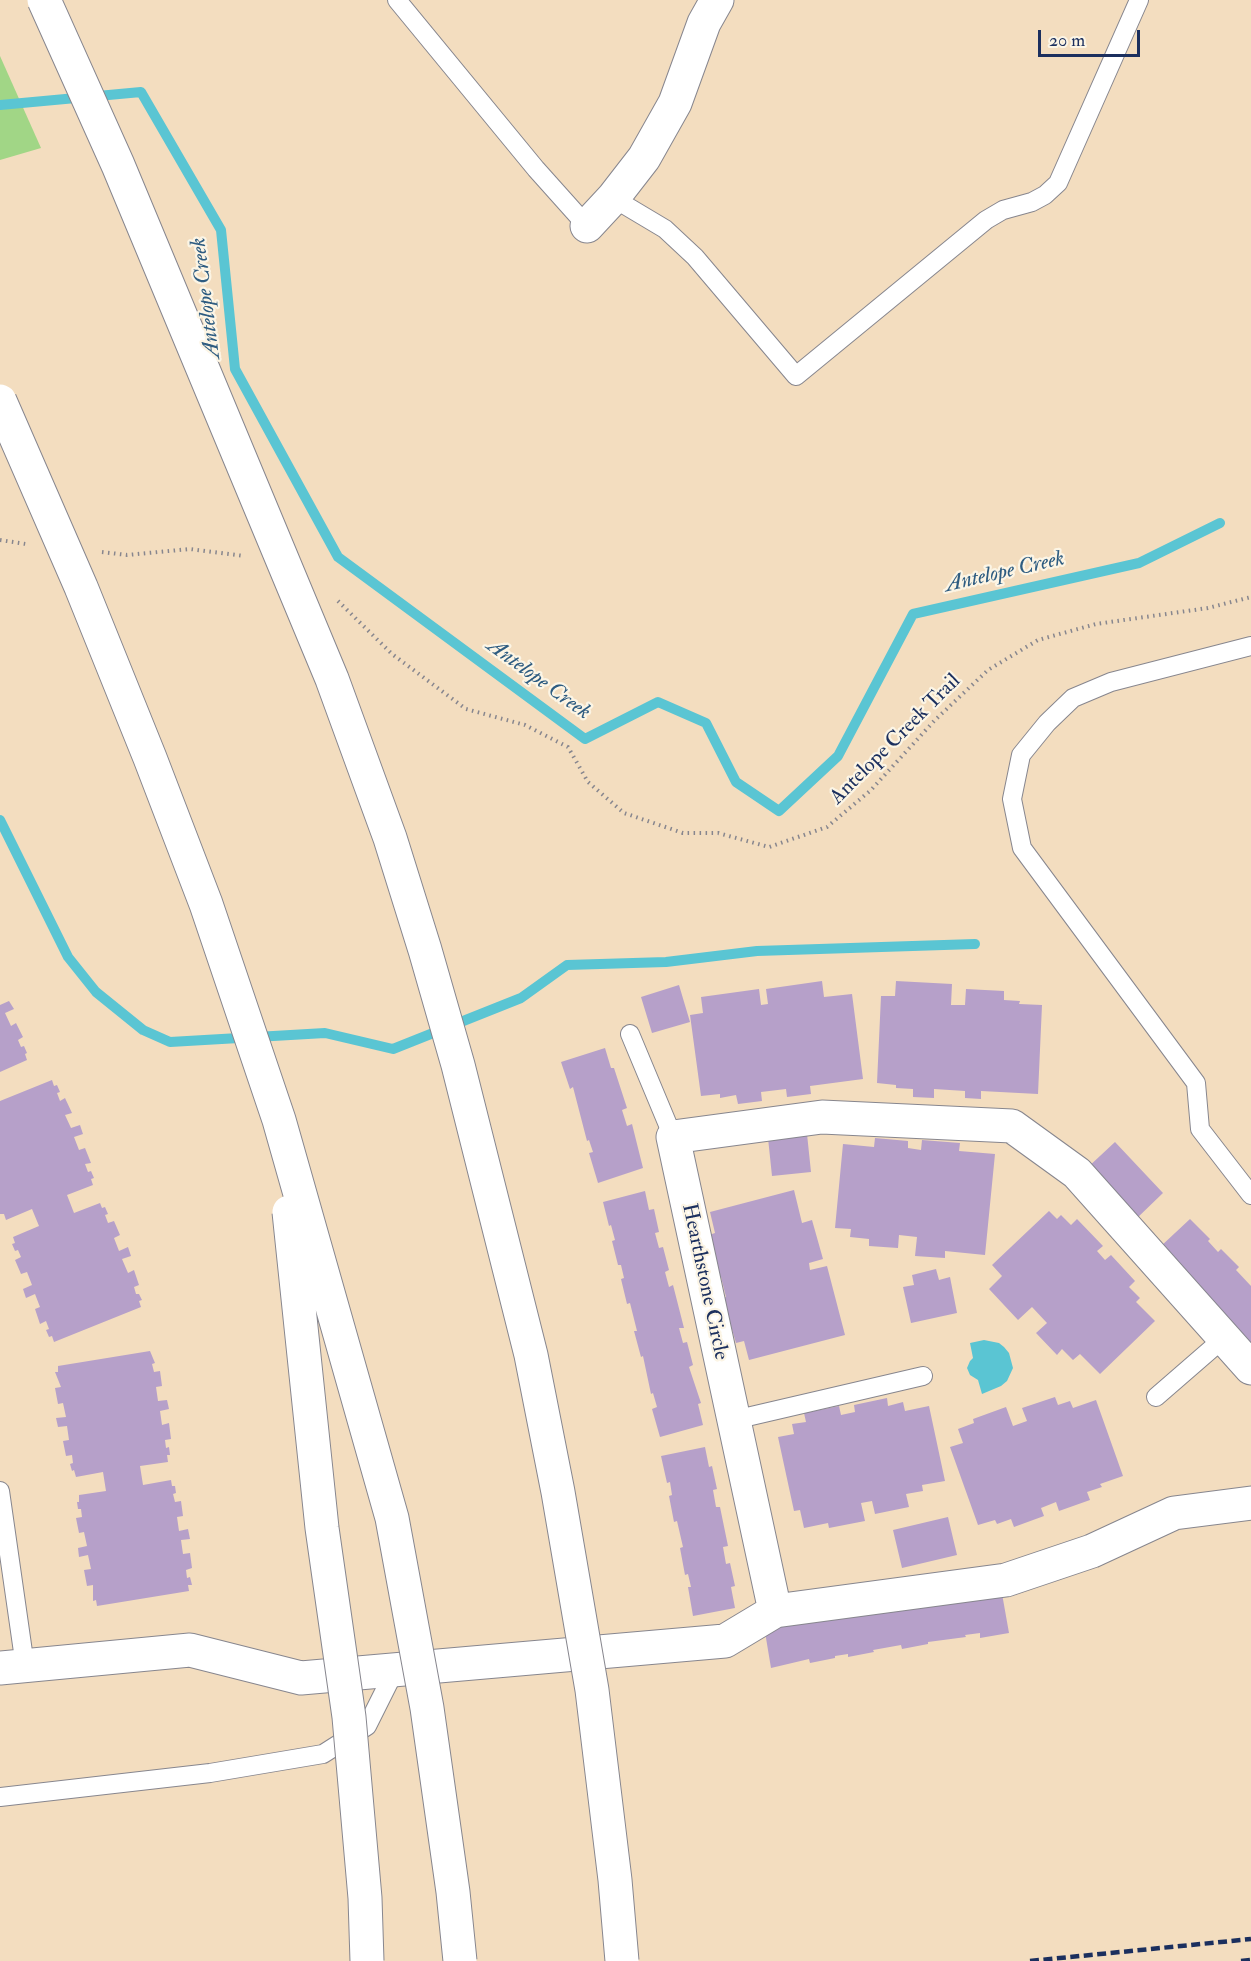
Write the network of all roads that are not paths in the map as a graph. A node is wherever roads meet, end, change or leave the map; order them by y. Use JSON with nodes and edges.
{"nodes":[{"id":1,"x":44,"y":0,"type":"edge"},
{"id":2,"x":397,"y":0,"type":"edge"},
{"id":3,"x":717,"y":0,"type":"edge"},
{"id":4,"x":1139,"y":0,"type":"edge"},
{"id":5,"x":613,"y":198,"type":"junction"},
{"id":6,"x":586,"y":226,"type":"joint"},
{"id":7,"x":0,"y":401,"type":"edge"},
{"id":8,"x":1251,"y":646,"type":"edge"},
{"id":9,"x":630,"y":1034,"type":"dead end"},
{"id":10,"x":279,"y":1120,"type":"junction"},
{"id":11,"x":673,"y":1137,"type":"junction"},
{"id":12,"x":1251,"y":1195,"type":"edge"},
{"id":13,"x":1224,"y":1338,"type":"junction"},
{"id":14,"x":1251,"y":1368,"type":"edge"},
{"id":15,"x":923,"y":1376,"type":"dead end"},
{"id":16,"x":1156,"y":1397,"type":"dead end"},
{"id":17,"x":734,"y":1420,"type":"junction"},
{"id":18,"x":0,"y":1491,"type":"edge"},
{"id":19,"x":1251,"y":1503,"type":"edge"},
{"id":20,"x":775,"y":1611,"type":"junction"},
{"id":21,"x":12,"y":1667,"type":"edge"},
{"id":22,"x":395,"y":1670,"type":"junction"},
{"id":23,"x":0,"y":1797,"type":"edge"},
{"id":24,"x":367,"y":1961,"type":"edge"},
{"id":25,"x":460,"y":1961,"type":"edge"},
{"id":26,"x":622,"y":1961,"type":"edge"}],
"edges":[{"from":1,"to":26,"type":"main road","bridge":true},
{"from":2,"to":6,"type":"lane"},
{"from":3,"to":5,"type":"main road"},
{"from":4,"to":5,"type":"lane"},
{"from":5,"to":6,"type":"main road"},
{"from":7,"to":10,"type":"main road","bridge":true},
{"from":8,"to":12,"type":"lane"},
{"from":9,"to":11,"type":"lane"},
{"from":10,"to":24,"type":"main road","bridge":true},
{"from":10,"to":25,"type":"main road","bridge":true},
{"from":11,"to":13,"type":"main road"},
{"from":11,"to":17,"type":"main road","name":"Hearthstone Circle"},
{"from":13,"to":14,"type":"main road"},
{"from":13,"to":16,"type":"lane"},
{"from":15,"to":17,"type":"lane"},
{"from":17,"to":20,"type":"main road","name":"Hearthstone Circle"},
{"from":18,"to":21,"type":"lane"},
{"from":19,"to":20,"type":"main road"},
{"from":20,"to":22,"type":"main road"},
{"from":21,"to":22,"type":"main road"},
{"from":22,"to":23,"type":"lane"}]}
